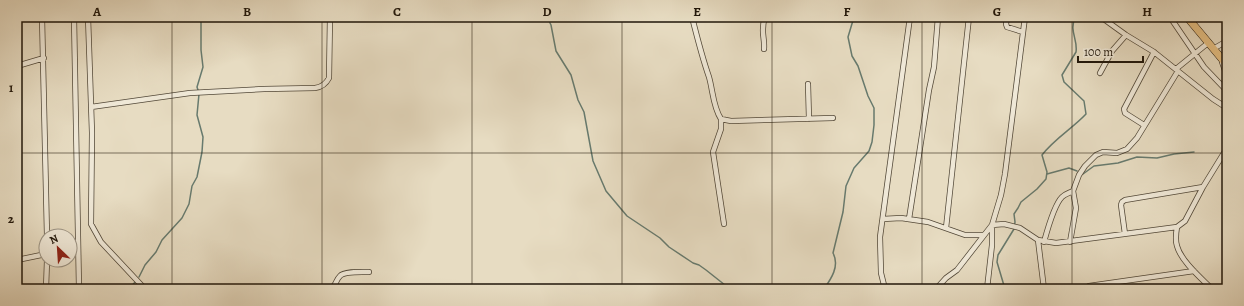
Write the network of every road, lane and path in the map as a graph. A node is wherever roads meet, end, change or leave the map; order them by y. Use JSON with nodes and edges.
{"nodes":[{"id":1,"x":42,"y":17,"type":"edge"},
{"id":2,"x":74,"y":17,"type":"edge"},
{"id":3,"x":88,"y":17,"type":"edge"},
{"id":4,"x":330,"y":17,"type":"edge"},
{"id":5,"x":692,"y":17,"type":"edge"},
{"id":6,"x":765,"y":17,"type":"edge"},
{"id":7,"x":910,"y":17,"type":"edge"},
{"id":8,"x":938,"y":17,"type":"edge"},
{"id":9,"x":969,"y":17,"type":"edge"},
{"id":10,"x":1007,"y":17,"type":"edge"},
{"id":11,"x":1025,"y":17,"type":"edge"},
{"id":12,"x":1101,"y":17,"type":"edge"},
{"id":13,"x":1170,"y":17,"type":"edge"},
{"id":14,"x":1187,"y":17,"type":"edge"},
{"id":15,"x":1023,"y":32,"type":"junction"},
{"id":16,"x":1126,"y":35,"type":"junction"},
{"id":17,"x":1227,"y":41,"type":"edge"},
{"id":18,"x":1210,"y":46,"type":"junction"},
{"id":19,"x":764,"y":49,"type":"dead end"},
{"id":20,"x":1154,"y":52,"type":"junction"},
{"id":21,"x":1194,"y":53,"type":"junction"},
{"id":22,"x":1219,"y":55,"type":"junction"},
{"id":23,"x":44,"y":58,"type":"junction"},
{"id":24,"x":1227,"y":65,"type":"edge"},
{"id":25,"x":17,"y":66,"type":"edge"},
{"id":26,"x":1177,"y":70,"type":"junction"},
{"id":27,"x":1100,"y":73,"type":"dead end"},
{"id":28,"x":1227,"y":76,"type":"edge"},
{"id":29,"x":808,"y":84,"type":"dead end"},
{"id":30,"x":1227,"y":91,"type":"edge"},
{"id":31,"x":91,"y":107,"type":"junction"},
{"id":32,"x":1227,"y":108,"type":"edge"},
{"id":33,"x":834,"y":118,"type":"dead end"},
{"id":34,"x":722,"y":119,"type":"junction"},
{"id":35,"x":809,"y":119,"type":"junction"},
{"id":36,"x":1144,"y":125,"type":"junction"},
{"id":37,"x":1227,"y":148,"type":"edge"},
{"id":38,"x":1203,"y":187,"type":"junction"},
{"id":39,"x":1073,"y":191,"type":"junction"},
{"id":40,"x":883,"y":219,"type":"junction"},
{"id":41,"x":910,"y":219,"type":"junction"},
{"id":42,"x":724,"y":224,"type":"dead end"},
{"id":43,"x":992,"y":225,"type":"junction"},
{"id":44,"x":1177,"y":227,"type":"junction"},
{"id":45,"x":47,"y":228,"type":"edge"},
{"id":46,"x":946,"y":228,"type":"junction"},
{"id":47,"x":1125,"y":234,"type":"junction"},
{"id":48,"x":983,"y":235,"type":"junction"},
{"id":49,"x":1038,"y":240,"type":"junction"},
{"id":50,"x":1044,"y":242,"type":"junction"},
{"id":51,"x":1070,"y":242,"type":"junction"},
{"id":52,"x":38,"y":256,"type":"edge"},
{"id":53,"x":17,"y":260,"type":"edge"},
{"id":54,"x":47,"y":268,"type":"edge"},
{"id":55,"x":369,"y":272,"type":"dead end"},
{"id":56,"x":1194,"y":272,"type":"junction"},
{"id":57,"x":46,"y":289,"type":"edge"},
{"id":58,"x":79,"y":289,"type":"edge"},
{"id":59,"x":145,"y":289,"type":"edge"},
{"id":60,"x":327,"y":289,"type":"edge"},
{"id":61,"x":885,"y":289,"type":"edge"},
{"id":62,"x":936,"y":289,"type":"edge"},
{"id":63,"x":987,"y":289,"type":"edge"},
{"id":64,"x":1044,"y":289,"type":"edge"},
{"id":65,"x":1085,"y":289,"type":"edge"},
{"id":66,"x":1212,"y":289,"type":"edge"}],
"edges":[{"from":1,"to":23,"type":"street"},
{"from":2,"to":58,"type":"street"},
{"from":3,"to":31,"type":"street"},
{"from":4,"to":31,"type":"street"},
{"from":5,"to":34,"type":"street"},
{"from":6,"to":19,"type":"street"},
{"from":7,"to":40,"type":"street"},
{"from":8,"to":41,"type":"street"},
{"from":9,"to":46,"type":"street"},
{"from":10,"to":15,"type":"street"},
{"from":11,"to":15,"type":"street"},
{"from":12,"to":16,"type":"street"},
{"from":13,"to":21,"type":"street"},
{"from":14,"to":18,"type":"highway"},
{"from":15,"to":43,"type":"street"},
{"from":16,"to":20,"type":"street"},
{"from":16,"to":27,"type":"street"},
{"from":17,"to":18,"type":"street"},
{"from":18,"to":21,"type":"street"},
{"from":18,"to":22,"type":"highway"},
{"from":20,"to":26,"type":"street"},
{"from":20,"to":36,"type":"street"},
{"from":21,"to":26,"type":"street"},
{"from":21,"to":30,"type":"street"},
{"from":22,"to":24,"type":"highway"},
{"from":22,"to":28,"type":"street"},
{"from":23,"to":25,"type":"street"},
{"from":23,"to":45,"type":"street"},
{"from":26,"to":32,"type":"street"},
{"from":26,"to":36,"type":"street"},
{"from":29,"to":35,"type":"street"},
{"from":31,"to":59,"type":"street"},
{"from":33,"to":35,"type":"street"},
{"from":34,"to":35,"type":"street"},
{"from":34,"to":42,"type":"street"},
{"from":36,"to":39,"type":"street"},
{"from":37,"to":38,"type":"street"},
{"from":38,"to":44,"type":"street"},
{"from":38,"to":47,"type":"street"},
{"from":39,"to":50,"type":"street"},
{"from":39,"to":51,"type":"street"},
{"from":40,"to":41,"type":"street"},
{"from":40,"to":61,"type":"street"},
{"from":41,"to":46,"type":"street"},
{"from":43,"to":48,"type":"street"},
{"from":43,"to":49,"type":"street"},
{"from":43,"to":63,"type":"street"},
{"from":44,"to":47,"type":"street"},
{"from":44,"to":56,"type":"street"},
{"from":46,"to":48,"type":"street"},
{"from":47,"to":51,"type":"street"},
{"from":48,"to":62,"type":"street"},
{"from":49,"to":50,"type":"street"},
{"from":49,"to":64,"type":"street"},
{"from":50,"to":51,"type":"street"},
{"from":52,"to":53,"type":"street"},
{"from":54,"to":57,"type":"street"},
{"from":55,"to":60,"type":"street"},
{"from":56,"to":65,"type":"street"},
{"from":56,"to":66,"type":"street"}]}
